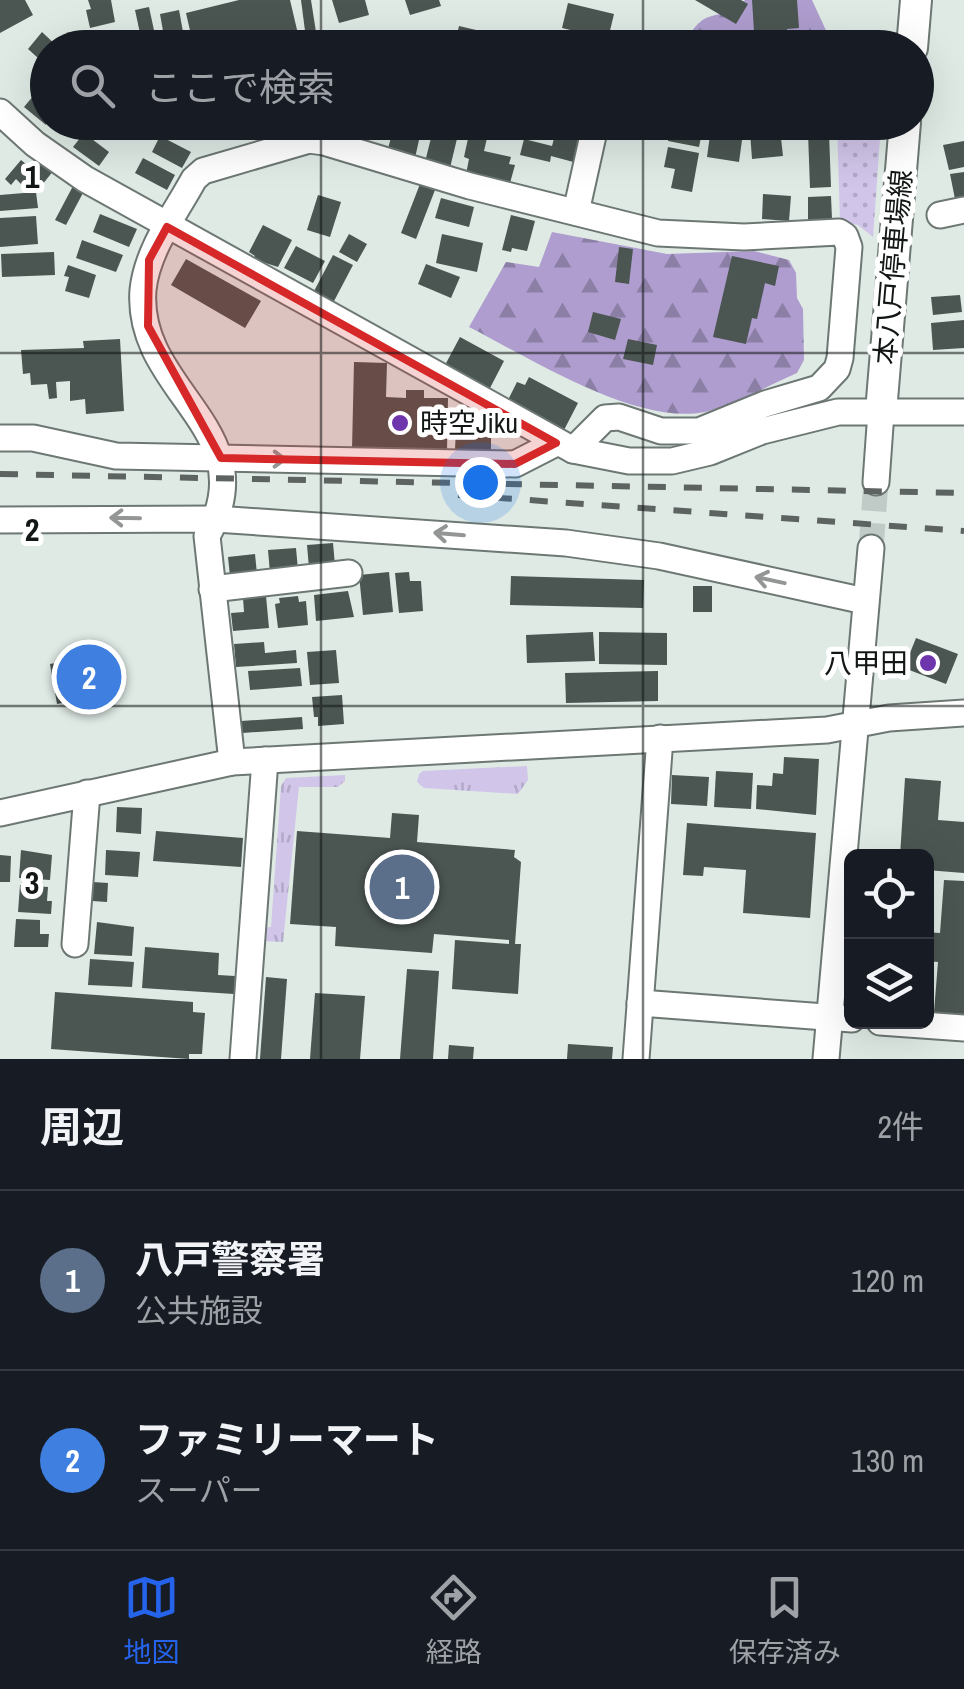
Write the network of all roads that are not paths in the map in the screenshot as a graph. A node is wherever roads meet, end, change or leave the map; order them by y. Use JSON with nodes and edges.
{"nodes":[{"id":1,"x":916,"y":0,"type":"edge"},
{"id":2,"x":914,"y":30,"type":"edge"},
{"id":3,"x":0,"y":112,"type":"edge"},
{"id":4,"x":30,"y":139,"type":"edge"},
{"id":5,"x":31,"y":140,"type":"edge"},
{"id":6,"x":592,"y":140,"type":"edge"},
{"id":7,"x":904,"y":140,"type":"edge"},
{"id":8,"x":576,"y":212,"type":"junction"},
{"id":9,"x":168,"y":227,"type":"junction"},
{"id":10,"x":881,"y":412,"type":"junction"},
{"id":11,"x":964,"y":412,"type":"edge"},
{"id":12,"x":0,"y":438,"type":"edge"},
{"id":13,"x":564,"y":447,"type":"junction"},
{"id":14,"x":222,"y":458,"type":"junction"},
{"id":15,"x":876,"y":482,"type":"tunnel mouth"},
{"id":16,"x":216,"y":519,"type":"junction"},
{"id":17,"x":0,"y":520,"type":"edge"},
{"id":18,"x":871,"y":548,"type":"tunnel mouth"},
{"id":19,"x":349,"y":574,"type":"dead end"},
{"id":20,"x":212,"y":589,"type":"junction"},
{"id":21,"x":866,"y":601,"type":"junction"},
{"id":22,"x":964,"y":713,"type":"edge"},
{"id":23,"x":854,"y":725,"type":"junction"},
{"id":24,"x":660,"y":738,"type":"junction"},
{"id":25,"x":266,"y":760,"type":"junction"},
{"id":26,"x":232,"y":762,"type":"junction"},
{"id":27,"x":87,"y":794,"type":"junction"},
{"id":28,"x":0,"y":813,"type":"edge"},
{"id":29,"x":75,"y":944,"type":"dead end"},
{"id":30,"x":640,"y":1002,"type":"junction"},
{"id":31,"x":841,"y":1018,"type":"edge"},
{"id":32,"x":934,"y":1026,"type":"edge"},
{"id":33,"x":964,"y":1028,"type":"edge"},
{"id":34,"x":243,"y":1059,"type":"edge"},
{"id":35,"x":636,"y":1059,"type":"edge"},
{"id":36,"x":826,"y":1059,"type":"edge"}],
"edges":[{"from":1,"to":2,"type":"main road"},
{"from":3,"to":4,"type":"street"},
{"from":5,"to":9,"type":"street"},
{"from":6,"to":8,"type":"street"},
{"from":7,"to":10,"type":"main road","name":"本八戸停車場線"},
{"from":8,"to":9,"type":"street"},
{"from":8,"to":13,"type":"street"},
{"from":9,"to":13,"type":"street"},
{"from":9,"to":14,"type":"street"},
{"from":10,"to":11,"type":"street"},
{"from":10,"to":13,"type":"street"},
{"from":10,"to":15,"type":"street"},
{"from":12,"to":14,"type":"street"},
{"from":14,"to":13,"type":"street","one_way":true},
{"from":14,"to":16,"type":"street"},
{"from":16,"to":17,"type":"street","one_way":true},
{"from":16,"to":20,"type":"street"},
{"from":21,"to":16,"type":"street","one_way":true},
{"from":18,"to":21,"type":"street"},
{"from":19,"to":20,"type":"street"},
{"from":20,"to":26,"type":"street"},
{"from":21,"to":23,"type":"street"},
{"from":22,"to":23,"type":"street"},
{"from":23,"to":24,"type":"street"},
{"from":23,"to":31,"type":"street"},
{"from":24,"to":25,"type":"street"},
{"from":24,"to":30,"type":"street"},
{"from":25,"to":26,"type":"street"},
{"from":25,"to":34,"type":"street"},
{"from":26,"to":27,"type":"street"},
{"from":27,"to":28,"type":"street"},
{"from":27,"to":29,"type":"street"},
{"from":30,"to":31,"type":"street"},
{"from":30,"to":35,"type":"street"},
{"from":31,"to":36,"type":"street"},
{"from":32,"to":33,"type":"street"}]}
